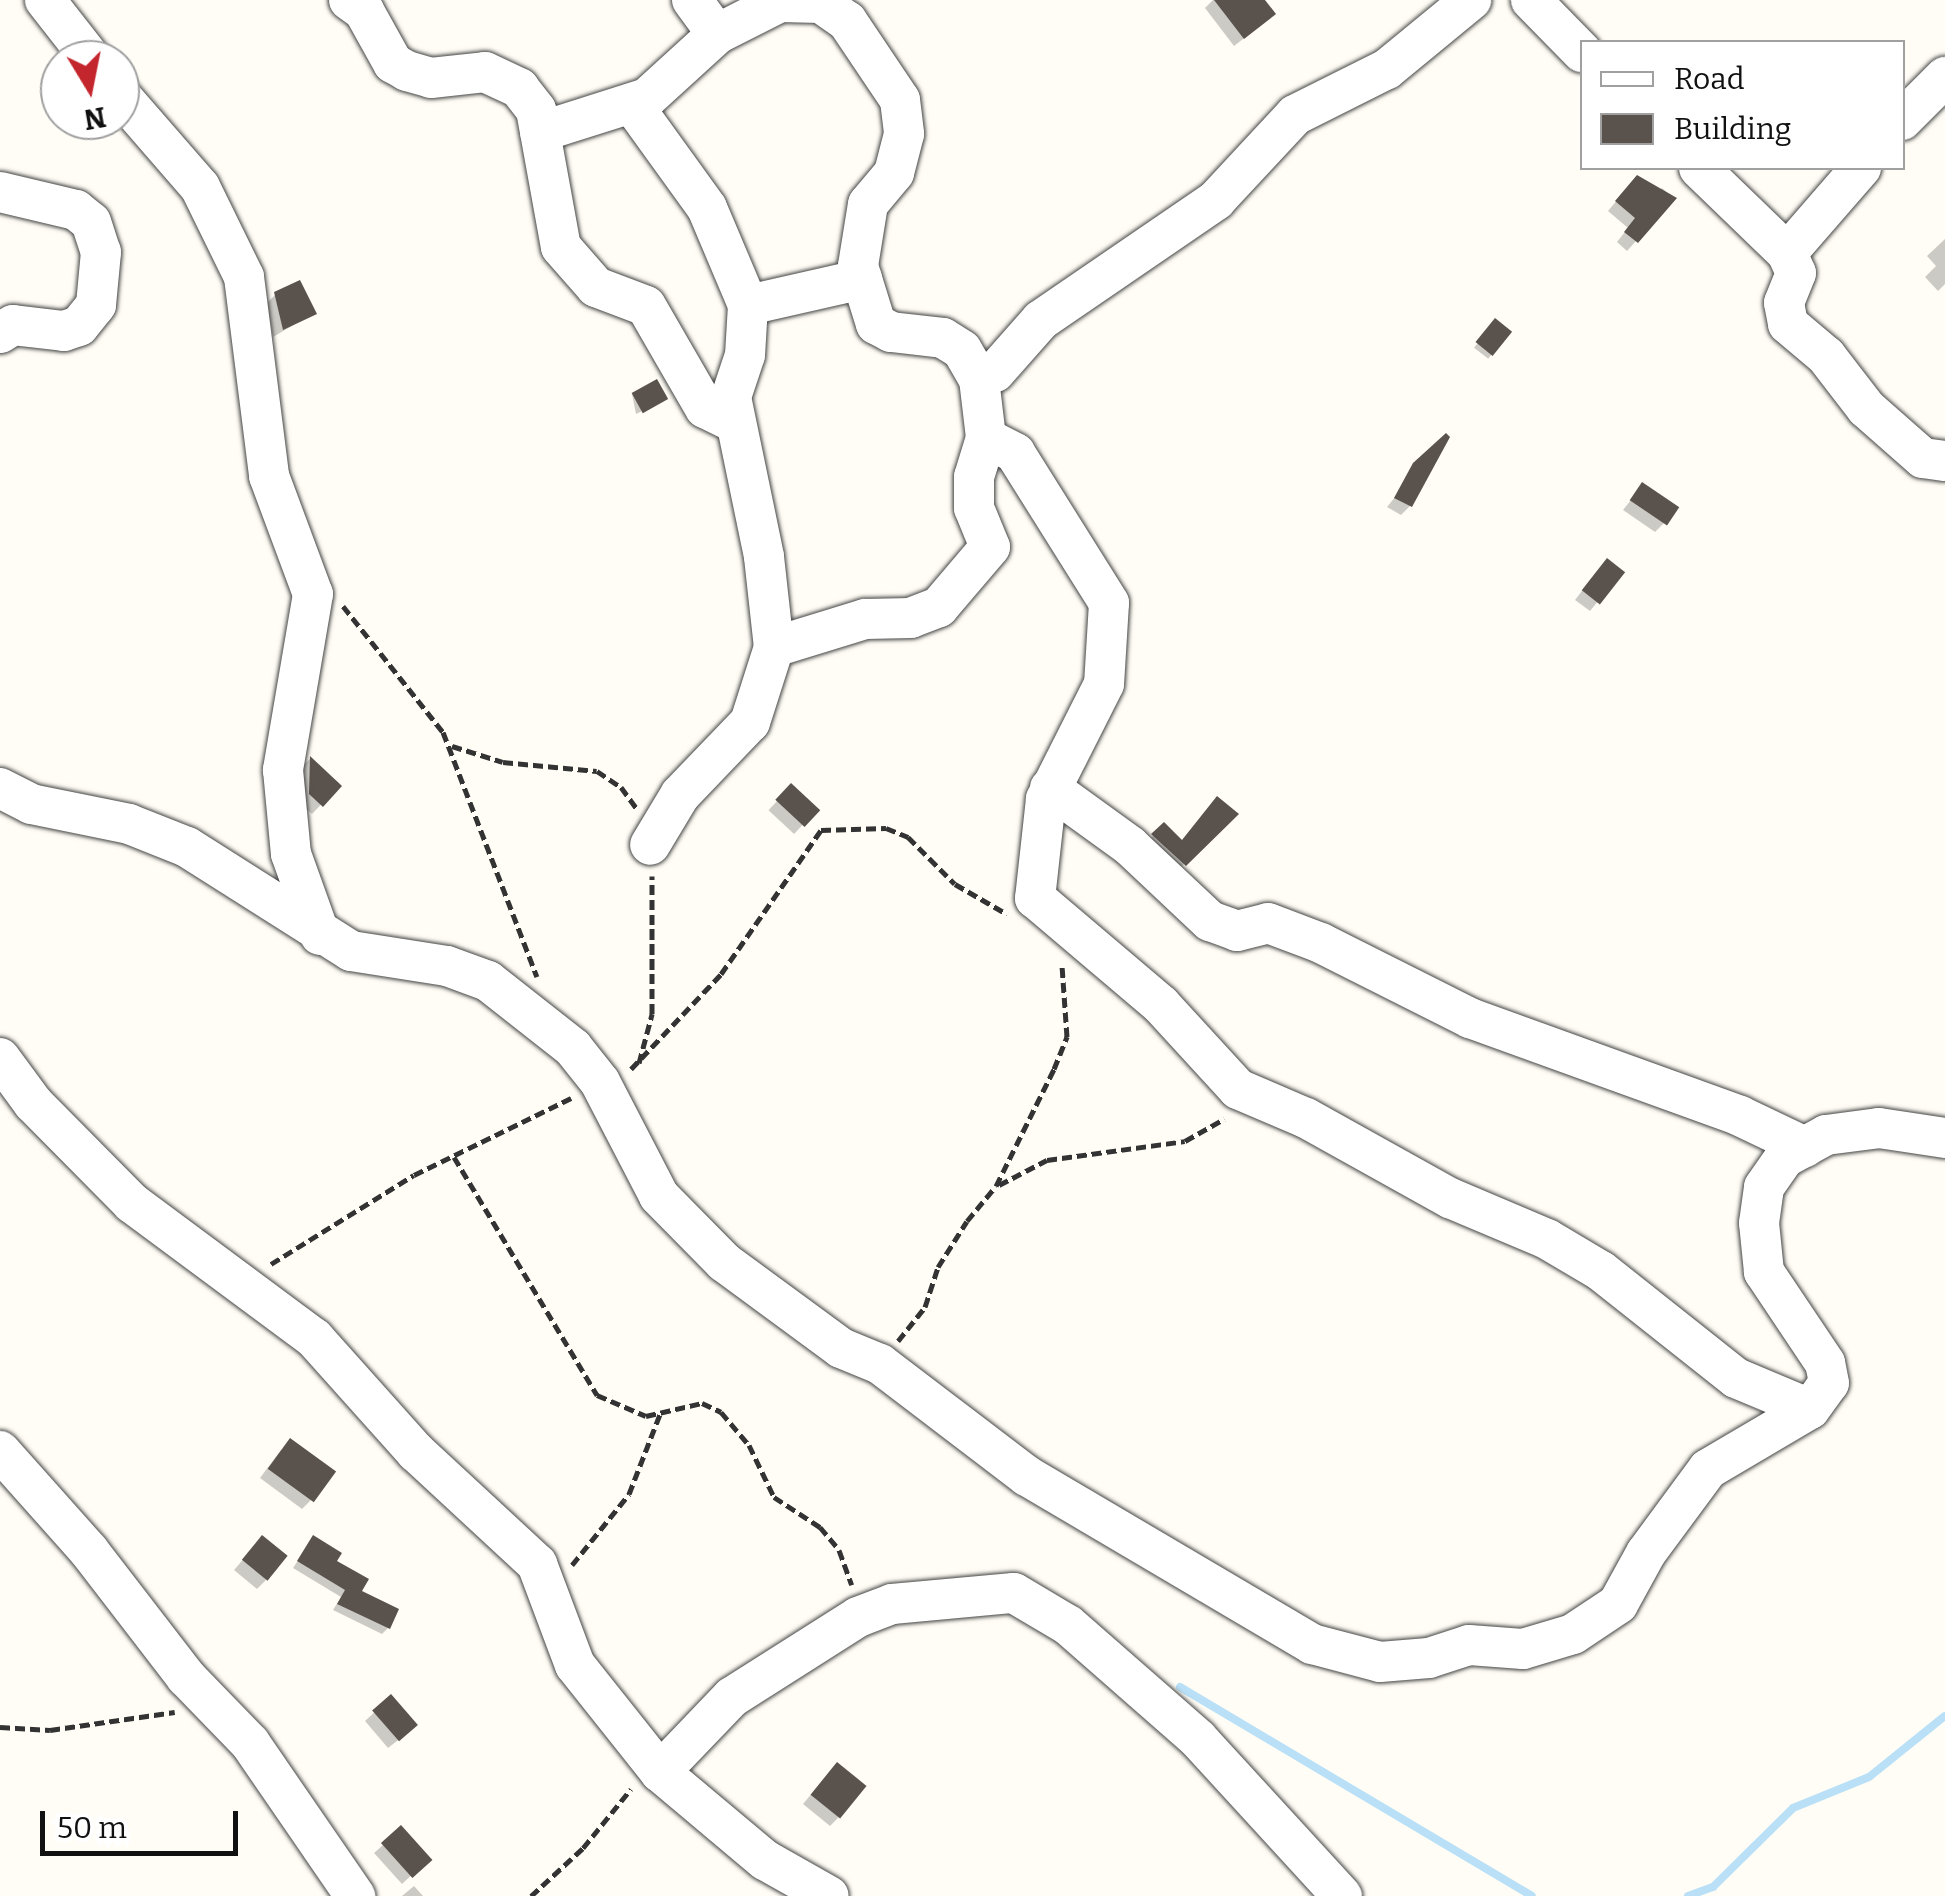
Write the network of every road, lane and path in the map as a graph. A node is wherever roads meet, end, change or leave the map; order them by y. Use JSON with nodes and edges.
{"nodes":[{"id":1,"x":44,"y":0,"type":"edge"},
{"id":2,"x":348,"y":0,"type":"edge"},
{"id":3,"x":692,"y":0,"type":"edge"},
{"id":4,"x":1471,"y":0,"type":"edge"},
{"id":5,"x":1531,"y":0,"type":"edge"},
{"id":6,"x":716,"y":34,"type":"junction"},
{"id":7,"x":76,"y":40,"type":"edge"},
{"id":8,"x":1580,"y":50,"type":"edge"},
{"id":9,"x":1945,"y":77,"type":"edge"},
{"id":10,"x":632,"y":104,"type":"junction"},
{"id":11,"x":1905,"y":117,"type":"edge"},
{"id":12,"x":140,"y":118,"type":"edge"},
{"id":13,"x":540,"y":132,"type":"junction"},
{"id":14,"x":1701,"y":170,"type":"edge"},
{"id":15,"x":1859,"y":170,"type":"edge"},
{"id":16,"x":0,"y":192,"type":"edge"},
{"id":17,"x":1787,"y":253,"type":"junction"},
{"id":18,"x":862,"y":279,"type":"junction"},
{"id":19,"x":748,"y":305,"type":"junction"},
{"id":20,"x":0,"y":333,"type":"edge"},
{"id":21,"x":979,"y":379,"type":"junction"},
{"id":22,"x":736,"y":424,"type":"junction"},
{"id":23,"x":986,"y":438,"type":"junction"},
{"id":24,"x":1944,"y":461,"type":"edge"},
{"id":25,"x":340,"y":603,"type":"dead end"},
{"id":26,"x":774,"y":647,"type":"junction"},
{"id":27,"x":449,"y":745,"type":"junction"},
{"id":28,"x":0,"y":788,"type":"edge"},
{"id":29,"x":1050,"y":788,"type":"junction"},
{"id":30,"x":650,"y":845,"type":"junction"},
{"id":31,"x":1034,"y":898,"type":"junction"},
{"id":32,"x":320,"y":935,"type":"junction"},
{"id":33,"x":1061,"y":958,"type":"dead end"},
{"id":34,"x":539,"y":981,"type":"dead end"},
{"id":35,"x":0,"y":1058,"type":"edge"},
{"id":36,"x":638,"y":1066,"type":"junction"},
{"id":37,"x":600,"y":1082,"type":"junction"},
{"id":38,"x":1261,"y":1097,"type":"junction"},
{"id":39,"x":1945,"y":1138,"type":"edge"},
{"id":40,"x":1805,"y":1147,"type":"junction"},
{"id":41,"x":454,"y":1156,"type":"junction"},
{"id":42,"x":996,"y":1186,"type":"junction"},
{"id":43,"x":240,"y":1284,"type":"junction"},
{"id":44,"x":880,"y":1364,"type":"junction"},
{"id":45,"x":1810,"y":1409,"type":"junction"},
{"id":46,"x":660,"y":1414,"type":"junction"},
{"id":47,"x":0,"y":1450,"type":"edge"},
{"id":48,"x":548,"y":1586,"type":"junction"},
{"id":49,"x":858,"y":1617,"type":"junction"},
{"id":50,"x":220,"y":1711,"type":"junction"},
{"id":51,"x":0,"y":1727,"type":"edge"},
{"id":52,"x":656,"y":1768,"type":"junction"},
{"id":53,"x":355,"y":1896,"type":"edge"},
{"id":54,"x":531,"y":1896,"type":"edge"},
{"id":55,"x":830,"y":1896,"type":"edge"},
{"id":56,"x":1342,"y":1896,"type":"edge"}],
"edges":[{"from":1,"to":7,"type":"street"},
{"from":2,"to":13,"type":"street"},
{"from":3,"to":6,"type":"street"},
{"from":4,"to":21,"type":"street"},
{"from":5,"to":8,"type":"street"},
{"from":6,"to":10,"type":"street"},
{"from":6,"to":18,"type":"street"},
{"from":9,"to":11,"type":"street"},
{"from":10,"to":13,"type":"street"},
{"from":10,"to":19,"type":"street"},
{"from":12,"to":32,"type":"street"},
{"from":13,"to":22,"type":"street"},
{"from":14,"to":17,"type":"street"},
{"from":15,"to":17,"type":"street"},
{"from":16,"to":20,"type":"street"},
{"from":17,"to":24,"type":"street"},
{"from":18,"to":19,"type":"street"},
{"from":18,"to":21,"type":"street"},
{"from":19,"to":22,"type":"street"},
{"from":21,"to":23,"type":"street"},
{"from":22,"to":26,"type":"street"},
{"from":23,"to":26,"type":"street"},
{"from":23,"to":29,"type":"street"},
{"from":25,"to":27,"type":"path"},
{"from":26,"to":30,"type":"street"},
{"from":27,"to":30,"type":"path"},
{"from":27,"to":34,"type":"path"},
{"from":28,"to":32,"type":"street"},
{"from":29,"to":31,"type":"street"},
{"from":29,"to":40,"type":"street"},
{"from":30,"to":36,"type":"path"},
{"from":31,"to":36,"type":"path"},
{"from":31,"to":38,"type":"street"},
{"from":32,"to":37,"type":"street"},
{"from":33,"to":42,"type":"path"},
{"from":35,"to":43,"type":"street"},
{"from":36,"to":37,"type":"path"},
{"from":37,"to":41,"type":"path"},
{"from":37,"to":44,"type":"street"},
{"from":38,"to":42,"type":"path"},
{"from":38,"to":45,"type":"street"},
{"from":39,"to":40,"type":"street"},
{"from":40,"to":45,"type":"street"},
{"from":41,"to":43,"type":"path"},
{"from":41,"to":46,"type":"path"},
{"from":42,"to":44,"type":"path"},
{"from":43,"to":48,"type":"street"},
{"from":44,"to":45,"type":"street"},
{"from":46,"to":48,"type":"path"},
{"from":46,"to":49,"type":"path"},
{"from":47,"to":50,"type":"street"},
{"from":48,"to":52,"type":"street"},
{"from":49,"to":52,"type":"street"},
{"from":49,"to":56,"type":"street"},
{"from":50,"to":51,"type":"path"},
{"from":50,"to":53,"type":"street"},
{"from":52,"to":54,"type":"path"},
{"from":52,"to":55,"type":"street"}]}
